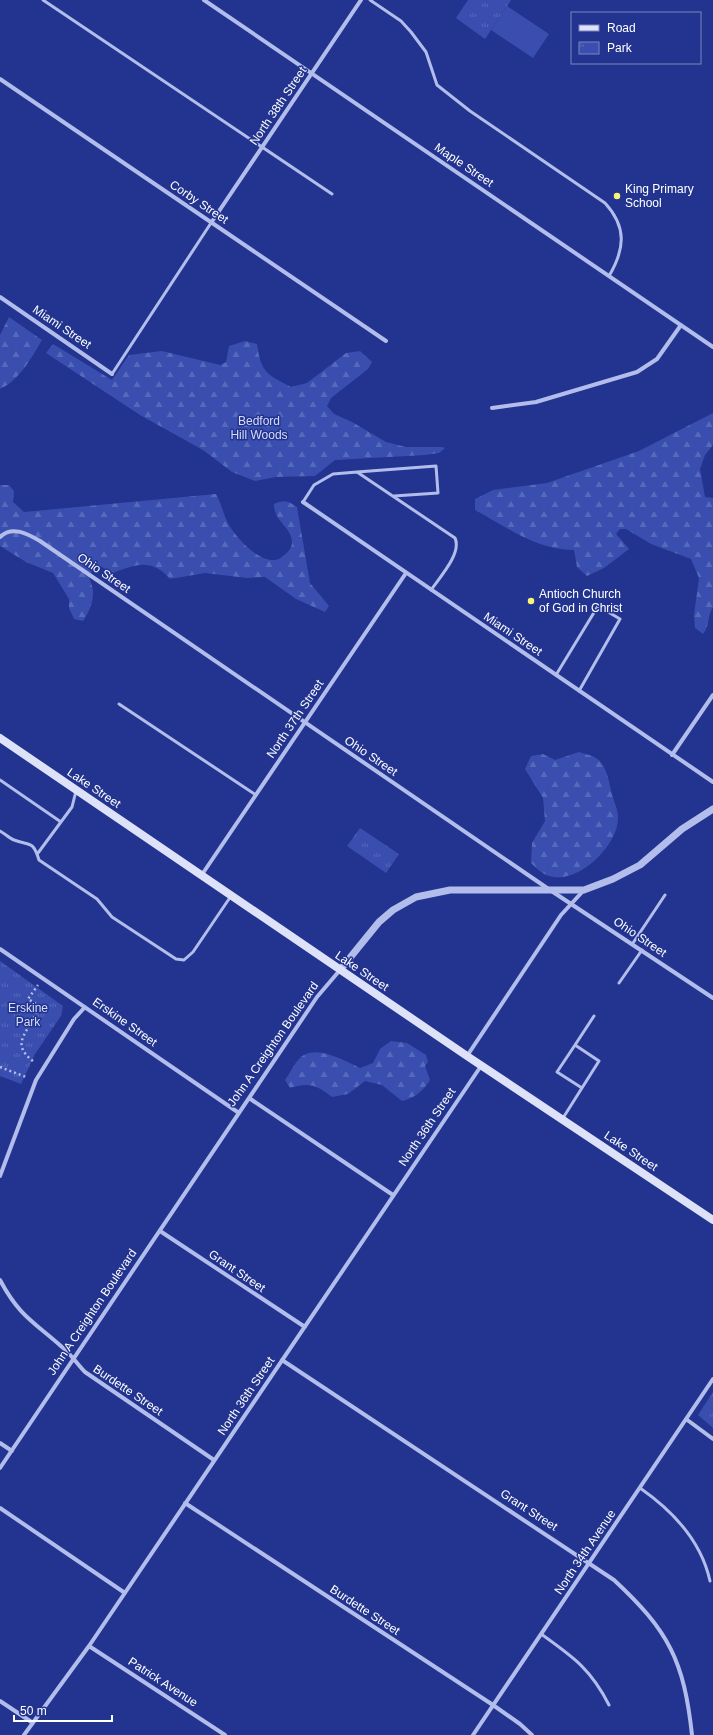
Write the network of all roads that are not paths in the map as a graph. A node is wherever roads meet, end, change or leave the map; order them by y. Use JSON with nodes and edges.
{"nodes":[{"id":1,"x":43,"y":0,"type":"edge"},
{"id":2,"x":204,"y":0,"type":"edge"},
{"id":3,"x":361,"y":0,"type":"edge"},
{"id":4,"x":370,"y":0,"type":"edge"},
{"id":5,"x":312,"y":73,"type":"junction"},
{"id":6,"x":0,"y":79,"type":"edge"},
{"id":7,"x":262,"y":147,"type":"junction"},
{"id":8,"x":332,"y":194,"type":"dead end"},
{"id":9,"x":211,"y":223,"type":"junction"},
{"id":10,"x":609,"y":276,"type":"junction"},
{"id":11,"x":0,"y":297,"type":"edge"},
{"id":12,"x":681,"y":325,"type":"junction"},
{"id":13,"x":386,"y":341,"type":"dead end"},
{"id":14,"x":713,"y":347,"type":"edge"},
{"id":15,"x":112,"y":374,"type":"joint"},
{"id":16,"x":492,"y":408,"type":"dead end"},
{"id":17,"x":357,"y":472,"type":"junction"},
{"id":18,"x":394,"y":496,"type":"junction"},
{"id":19,"x":303,"y":502,"type":"joint"},
{"id":20,"x":0,"y":537,"type":"edge"},
{"id":21,"x":406,"y":573,"type":"junction"},
{"id":22,"x":431,"y":590,"type":"junction"},
{"id":23,"x":556,"y":675,"type":"junction"},
{"id":24,"x":579,"y":691,"type":"junction"},
{"id":25,"x":713,"y":695,"type":"edge"},
{"id":26,"x":119,"y":704,"type":"dead end"},
{"id":27,"x":305,"y":722,"type":"junction"},
{"id":28,"x":0,"y":738,"type":"edge"},
{"id":29,"x":672,"y":755,"type":"junction"},
{"id":30,"x":0,"y":780,"type":"edge"},
{"id":31,"x":713,"y":782,"type":"edge"},
{"id":32,"x":76,"y":791,"type":"junction"},
{"id":33,"x":256,"y":795,"type":"junction"},
{"id":34,"x":713,"y":809,"type":"edge"},
{"id":35,"x":61,"y":822,"type":"junction"},
{"id":36,"x":0,"y":831,"type":"edge"},
{"id":37,"x":38,"y":853,"type":"junction"},
{"id":38,"x":201,"y":876,"type":"junction"},
{"id":39,"x":550,"y":890,"type":"junction"},
{"id":40,"x":584,"y":890,"type":"junction"},
{"id":41,"x":665,"y":895,"type":"dead end"},
{"id":42,"x":231,"y":896,"type":"junction"},
{"id":43,"x":572,"y":903,"type":"junction"},
{"id":44,"x":633,"y":944,"type":"junction"},
{"id":45,"x":0,"y":949,"type":"edge"},
{"id":46,"x":642,"y":950,"type":"junction"},
{"id":47,"x":340,"y":970,"type":"junction"},
{"id":48,"x":619,"y":983,"type":"dead end"},
{"id":49,"x":713,"y":998,"type":"edge"},
{"id":50,"x":85,"y":1007,"type":"junction"},
{"id":51,"x":594,"y":1016,"type":"dead end"},
{"id":52,"x":575,"y":1045,"type":"junction"},
{"id":53,"x":467,"y":1056,"type":"junction"},
{"id":54,"x":481,"y":1066,"type":"junction"},
{"id":55,"x":582,"y":1088,"type":"junction"},
{"id":56,"x":249,"y":1098,"type":"junction"},
{"id":57,"x":239,"y":1113,"type":"junction"},
{"id":58,"x":562,"y":1120,"type":"junction"},
{"id":59,"x":0,"y":1176,"type":"edge"},
{"id":60,"x":393,"y":1195,"type":"junction"},
{"id":61,"x":713,"y":1220,"type":"edge"},
{"id":62,"x":160,"y":1231,"type":"junction"},
{"id":63,"x":0,"y":1280,"type":"edge"},
{"id":64,"x":304,"y":1327,"type":"junction"},
{"id":65,"x":74,"y":1359,"type":"junction"},
{"id":66,"x":282,"y":1360,"type":"junction"},
{"id":67,"x":713,"y":1379,"type":"edge"},
{"id":68,"x":686,"y":1419,"type":"junction"},
{"id":69,"x":713,"y":1439,"type":"edge"},
{"id":70,"x":0,"y":1443,"type":"edge"},
{"id":71,"x":12,"y":1451,"type":"junction"},
{"id":72,"x":214,"y":1460,"type":"junction"},
{"id":73,"x":0,"y":1468,"type":"edge"},
{"id":74,"x":640,"y":1488,"type":"junction"},
{"id":75,"x":186,"y":1504,"type":"junction"},
{"id":76,"x":0,"y":1508,"type":"edge"},
{"id":77,"x":590,"y":1562,"type":"junction"},
{"id":78,"x":710,"y":1580,"type":"dead end"},
{"id":79,"x":125,"y":1593,"type":"junction"},
{"id":80,"x":541,"y":1634,"type":"junction"},
{"id":81,"x":89,"y":1646,"type":"junction"},
{"id":82,"x":0,"y":1701,"type":"edge"},
{"id":83,"x":493,"y":1705,"type":"junction"},
{"id":84,"x":609,"y":1705,"type":"dead end"},
{"id":85,"x":33,"y":1723,"type":"junction"},
{"id":86,"x":24,"y":1735,"type":"edge"},
{"id":87,"x":225,"y":1735,"type":"edge"},
{"id":88,"x":473,"y":1735,"type":"edge"},
{"id":89,"x":532,"y":1735,"type":"edge"},
{"id":90,"x":692,"y":1735,"type":"edge"}],
"edges":[{"from":1,"to":7,"type":"lane"},
{"from":2,"to":5,"type":"street","name":"Maple Street"},
{"from":3,"to":5,"type":"street","name":"North 38th Street"},
{"from":4,"to":10,"type":"lane"},
{"from":5,"to":7,"type":"street","name":"North 38th Street"},
{"from":5,"to":10,"type":"street","name":"Maple Street"},
{"from":6,"to":9,"type":"street","name":"Corby Street"},
{"from":7,"to":8,"type":"lane"},
{"from":7,"to":9,"type":"street","name":"North 38th Street"},
{"from":9,"to":13,"type":"street","name":"Corby Street"},
{"from":9,"to":15,"type":"lane"},
{"from":10,"to":12,"type":"street","name":"Maple Street"},
{"from":11,"to":15,"type":"street","name":"Miami Street"},
{"from":12,"to":14,"type":"street","name":"Maple Street"},
{"from":12,"to":16,"type":"street"},
{"from":17,"to":18,"type":"lane"},
{"from":17,"to":18,"type":"lane"},
{"from":17,"to":19,"type":"lane"},
{"from":18,"to":22,"type":"lane"},
{"from":19,"to":21,"type":"street","name":"Miami Street"},
{"from":20,"to":27,"type":"street","name":"Ohio Street"},
{"from":21,"to":22,"type":"street","name":"Miami Street"},
{"from":21,"to":27,"type":"street","name":"North 37th Street"},
{"from":22,"to":23,"type":"street","name":"Miami Street"},
{"from":23,"to":24,"type":"street","name":"Miami Street"},
{"from":23,"to":24,"type":"lane"},
{"from":24,"to":29,"type":"street","name":"Miami Street"},
{"from":25,"to":29,"type":"street"},
{"from":26,"to":33,"type":"lane"},
{"from":27,"to":33,"type":"street","name":"North 37th Street"},
{"from":27,"to":39,"type":"street","name":"Ohio Street"},
{"from":28,"to":32,"type":"main road","name":"Lake Street"},
{"from":29,"to":31,"type":"street","name":"Miami Street"},
{"from":30,"to":35,"type":"lane"},
{"from":32,"to":35,"type":"lane"},
{"from":32,"to":38,"type":"main road","name":"Lake Street"},
{"from":33,"to":38,"type":"street","name":"North 37th Street"},
{"from":34,"to":40,"type":"street","name":"John A Creighton Boulevard"},
{"from":35,"to":37,"type":"lane"},
{"from":36,"to":37,"type":"lane"},
{"from":37,"to":42,"type":"lane"},
{"from":38,"to":42,"type":"main road","name":"Lake Street"},
{"from":39,"to":40,"type":"street","name":"John A Creighton Boulevard"},
{"from":39,"to":43,"type":"street","name":"Ohio Street"},
{"from":39,"to":47,"type":"street","name":"John A Creighton Boulevard"},
{"from":40,"to":43,"type":"street"},
{"from":41,"to":44,"type":"lane"},
{"from":42,"to":47,"type":"main road","name":"Lake Street"},
{"from":43,"to":44,"type":"street","name":"Ohio Street"},
{"from":43,"to":53,"type":"street"},
{"from":44,"to":46,"type":"street","name":"Ohio Street"},
{"from":45,"to":50,"type":"street","name":"Erskine Street"},
{"from":46,"to":48,"type":"lane"},
{"from":46,"to":49,"type":"street","name":"Ohio Street"},
{"from":47,"to":53,"type":"main road","name":"Lake Street"},
{"from":47,"to":56,"type":"street","name":"John A Creighton Boulevard"},
{"from":50,"to":57,"type":"street","name":"Erskine Street"},
{"from":50,"to":59,"type":"street"},
{"from":51,"to":52,"type":"lane"},
{"from":52,"to":55,"type":"lane"},
{"from":52,"to":55,"type":"lane"},
{"from":53,"to":54,"type":"main road","name":"Lake Street"},
{"from":54,"to":58,"type":"main road","name":"Lake Street"},
{"from":54,"to":60,"type":"street","name":"North 36th Street"},
{"from":55,"to":58,"type":"lane"},
{"from":56,"to":57,"type":"street","name":"John A Creighton Boulevard"},
{"from":56,"to":60,"type":"street"},
{"from":57,"to":62,"type":"street","name":"John A Creighton Boulevard"},
{"from":58,"to":61,"type":"main road","name":"Lake Street"},
{"from":60,"to":64,"type":"street","name":"North 36th Street"},
{"from":62,"to":64,"type":"street","name":"Grant Street"},
{"from":62,"to":65,"type":"street","name":"John A Creighton Boulevard"},
{"from":63,"to":65,"type":"street"},
{"from":64,"to":66,"type":"street","name":"North 36th Street"},
{"from":65,"to":71,"type":"street","name":"John A Creighton Boulevard"},
{"from":65,"to":72,"type":"street","name":"Burdette Street"},
{"from":66,"to":72,"type":"street","name":"North 36th Street"},
{"from":66,"to":77,"type":"street","name":"Grant Street"},
{"from":67,"to":68,"type":"street","name":"North 34th Avenue"},
{"from":68,"to":69,"type":"street"},
{"from":68,"to":74,"type":"street","name":"North 34th Avenue"},
{"from":70,"to":71,"type":"street"},
{"from":71,"to":73,"type":"street","name":"John A Creighton Boulevard"},
{"from":72,"to":75,"type":"street","name":"North 36th Street"},
{"from":74,"to":77,"type":"street","name":"North 34th Avenue"},
{"from":74,"to":78,"type":"lane"},
{"from":75,"to":79,"type":"street","name":"North 36th Street"},
{"from":75,"to":83,"type":"street","name":"Burdette Street"},
{"from":76,"to":79,"type":"street"},
{"from":77,"to":80,"type":"street","name":"North 34th Avenue"},
{"from":77,"to":90,"type":"street","name":"Grant Street"},
{"from":79,"to":81,"type":"street","name":"North 36th Street"},
{"from":80,"to":83,"type":"street","name":"North 34th Avenue"},
{"from":80,"to":84,"type":"lane"},
{"from":81,"to":85,"type":"street","name":"North 36th Street"},
{"from":81,"to":87,"type":"street","name":"Patrick Avenue"},
{"from":82,"to":85,"type":"street"},
{"from":83,"to":88,"type":"street","name":"North 34th Avenue"},
{"from":83,"to":89,"type":"street","name":"Burdette Street"},
{"from":85,"to":86,"type":"street","name":"North 36th Street"}]}
